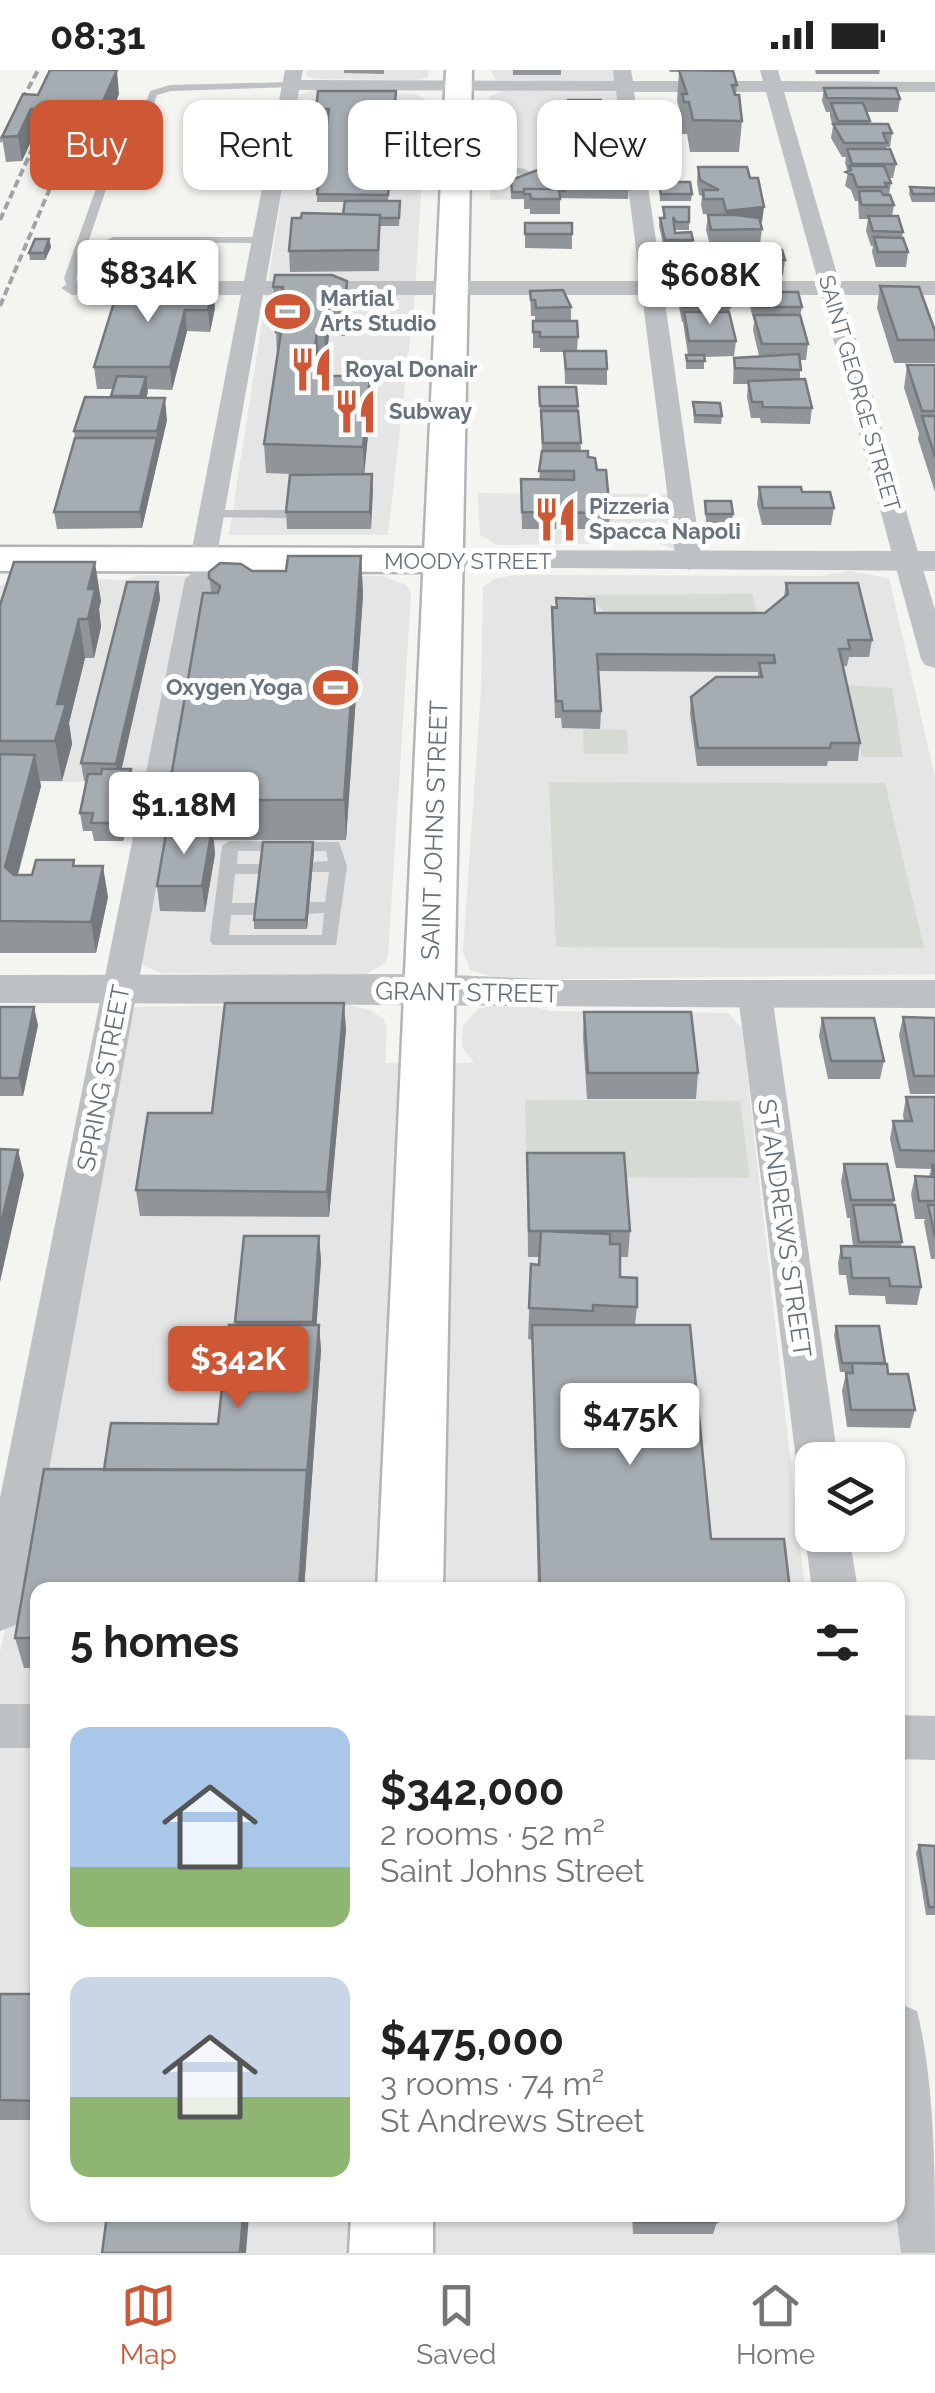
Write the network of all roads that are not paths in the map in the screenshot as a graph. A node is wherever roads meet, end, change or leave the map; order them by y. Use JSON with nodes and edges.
{"nodes":[{"id":1,"x":293,"y":77,"type":"edge"},
{"id":2,"x":459,"y":78,"type":"edge"},
{"id":3,"x":624,"y":78,"type":"edge"},
{"id":4,"x":772,"y":78,"type":"edge"},
{"id":5,"x":930,"y":87,"type":"edge"},
{"id":6,"x":517,"y":171,"type":"edge"},
{"id":7,"x":525,"y":172,"type":"edge"},
{"id":8,"x":272,"y":190,"type":"edge"},
{"id":9,"x":458,"y":190,"type":"edge"},
{"id":10,"x":113,"y":240,"type":"dead end"},
{"id":11,"x":262,"y":240,"type":"junction"},
{"id":12,"x":72,"y":288,"type":"joint"},
{"id":13,"x":254,"y":288,"type":"junction"},
{"id":14,"x":456,"y":288,"type":"junction"},
{"id":15,"x":651,"y":288,"type":"junction"},
{"id":16,"x":830,"y":288,"type":"junction"},
{"id":17,"x":935,"y":288,"type":"edge"},
{"id":18,"x":212,"y":514,"type":"junction"},
{"id":19,"x":285,"y":514,"type":"edge"},
{"id":20,"x":0,"y":560,"type":"edge"},
{"id":21,"x":215,"y":560,"type":"junction"},
{"id":22,"x":444,"y":560,"type":"junction"},
{"id":23,"x":921,"y":561,"type":"edge"},
{"id":24,"x":689,"y":562,"type":"junction"},
{"id":25,"x":935,"y":659,"type":"edge"},
{"id":26,"x":338,"y":866,"type":"junction"},
{"id":27,"x":312,"y":867,"type":"edge"},
{"id":28,"x":261,"y":868,"type":"edge"},
{"id":29,"x":227,"y":870,"type":"junction"},
{"id":30,"x":334,"y":907,"type":"junction"},
{"id":31,"x":309,"y":908,"type":"edge"},
{"id":32,"x":257,"y":909,"type":"edge"},
{"id":33,"x":223,"y":910,"type":"junction"},
{"id":34,"x":428,"y":988,"type":"junction"},
{"id":35,"x":0,"y":989,"type":"edge"},
{"id":36,"x":120,"y":990,"type":"junction"},
{"id":37,"x":935,"y":994,"type":"edge"},
{"id":38,"x":755,"y":995,"type":"junction"},
{"id":39,"x":815,"y":1442,"type":"edge"},
{"id":40,"x":829,"y":1552,"type":"edge"},
{"id":41,"x":410,"y":1582,"type":"edge"},
{"id":42,"x":833,"y":1582,"type":"edge"},
{"id":43,"x":0,"y":1611,"type":"edge"},
{"id":44,"x":0,"y":1726,"type":"edge"},
{"id":45,"x":30,"y":1726,"type":"edge"},
{"id":46,"x":905,"y":1737,"type":"edge"},
{"id":47,"x":935,"y":1738,"type":"edge"},
{"id":48,"x":905,"y":2079,"type":"edge"},
{"id":49,"x":392,"y":2222,"type":"edge"},
{"id":50,"x":391,"y":2253,"type":"edge"},
{"id":51,"x":930,"y":2253,"type":"edge"}],
"edges":[{"from":1,"to":2,"type":"street"},
{"from":1,"to":12,"type":"lane"},
{"from":2,"to":3,"type":"street"},
{"from":3,"to":4,"type":"street"},
{"from":3,"to":15,"type":"street"},
{"from":4,"to":5,"type":"street"},
{"from":4,"to":16,"type":"street","name":"SAINT GEORGE STREET"},
{"from":6,"to":7,"type":"lane"},
{"from":8,"to":11,"type":"street"},
{"from":9,"to":14,"type":"main road","name":"SAINT JOHNS STREET"},
{"from":10,"to":11,"type":"lane"},
{"from":11,"to":13,"type":"street"},
{"from":12,"to":13,"type":"street"},
{"from":13,"to":14,"type":"street"},
{"from":13,"to":18,"type":"street"},
{"from":14,"to":15,"type":"street"},
{"from":14,"to":22,"type":"main road","name":"SAINT JOHNS STREET"},
{"from":15,"to":16,"type":"street"},
{"from":15,"to":24,"type":"street"},
{"from":16,"to":17,"type":"street"},
{"from":16,"to":23,"type":"street","name":"SAINT GEORGE STREET"},
{"from":18,"to":19,"type":"lane"},
{"from":18,"to":21,"type":"street"},
{"from":20,"to":21,"type":"main road","name":"MOODY STREET"},
{"from":21,"to":22,"type":"main road","name":"MOODY STREET"},
{"from":21,"to":36,"type":"street","name":"SPRING STREET"},
{"from":22,"to":24,"type":"street","name":"MOODY STREET"},
{"from":22,"to":34,"type":"main road","name":"SAINT JOHNS STREET"},
{"from":23,"to":24,"type":"street","name":"MOODY STREET"},
{"from":23,"to":25,"type":"street","name":"SAINT GEORGE STREET"},
{"from":26,"to":27,"type":"lane"},
{"from":26,"to":29,"type":"lane"},
{"from":26,"to":30,"type":"lane"},
{"from":28,"to":29,"type":"lane"},
{"from":29,"to":33,"type":"lane"},
{"from":30,"to":31,"type":"lane"},
{"from":30,"to":33,"type":"lane"},
{"from":32,"to":33,"type":"lane"},
{"from":34,"to":36,"type":"street","name":"GRANT STREET"},
{"from":34,"to":38,"type":"street","name":"GRANT STREET"},
{"from":34,"to":41,"type":"main road","name":"SAINT JOHNS STREET"},
{"from":35,"to":36,"type":"street","name":"GRANT STREET"},
{"from":36,"to":43,"type":"street","name":"SPRING STREET"},
{"from":37,"to":38,"type":"street","name":"GRANT STREET"},
{"from":38,"to":39,"type":"street","name":"ST ANDREWS STREET"},
{"from":40,"to":42,"type":"street"},
{"from":44,"to":45,"type":"street"},
{"from":46,"to":47,"type":"street"},
{"from":48,"to":51,"type":"street"},
{"from":49,"to":50,"type":"main road"}]}
